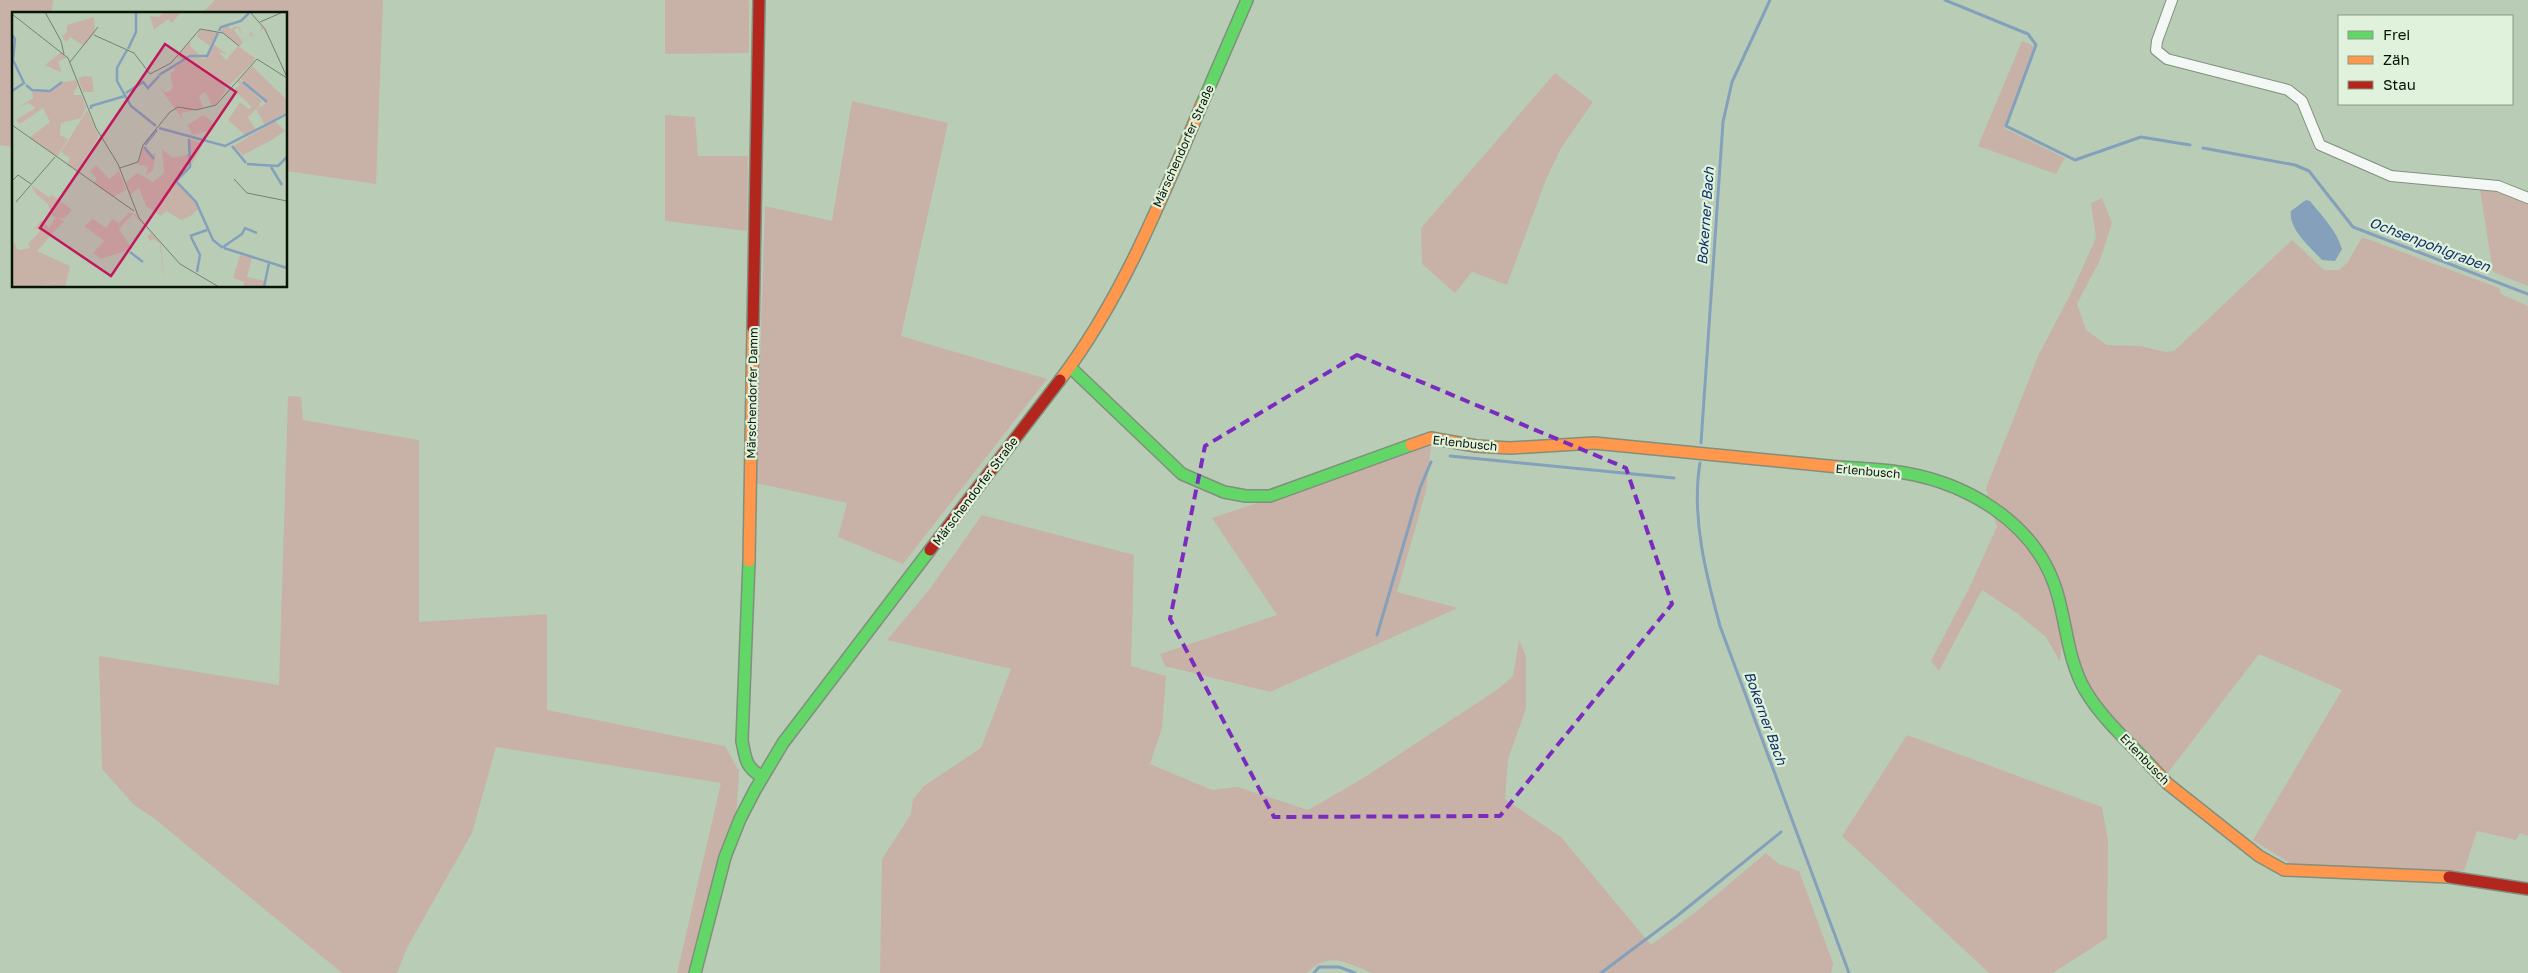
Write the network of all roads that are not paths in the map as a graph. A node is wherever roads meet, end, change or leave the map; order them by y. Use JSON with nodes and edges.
{"nodes":[{"id":1,"x":760,"y":0,"type":"edge"},
{"id":2,"x":1247,"y":0,"type":"edge"},
{"id":3,"x":2172,"y":0,"type":"edge"},
{"id":4,"x":2528,"y":198,"type":"edge"},
{"id":5,"x":1070,"y":367,"type":"junction"},
{"id":6,"x":762,"y":777,"type":"junction"},
{"id":7,"x":2528,"y":889,"type":"edge"},
{"id":8,"x":695,"y":973,"type":"edge"}],
"edges":[{"from":1,"to":6,"type":"street","name":"Märschendorfer Damm"},
{"from":2,"to":5,"type":"street","name":"Märschendorfer Straße"},
{"from":3,"to":4,"type":"street"},
{"from":5,"to":6,"type":"street","name":"Märschendorfer Straße"},
{"from":5,"to":7,"type":"street","name":"Erlenbusch"},
{"from":6,"to":8,"type":"street","name":"Märschendorfer Straße"}]}
